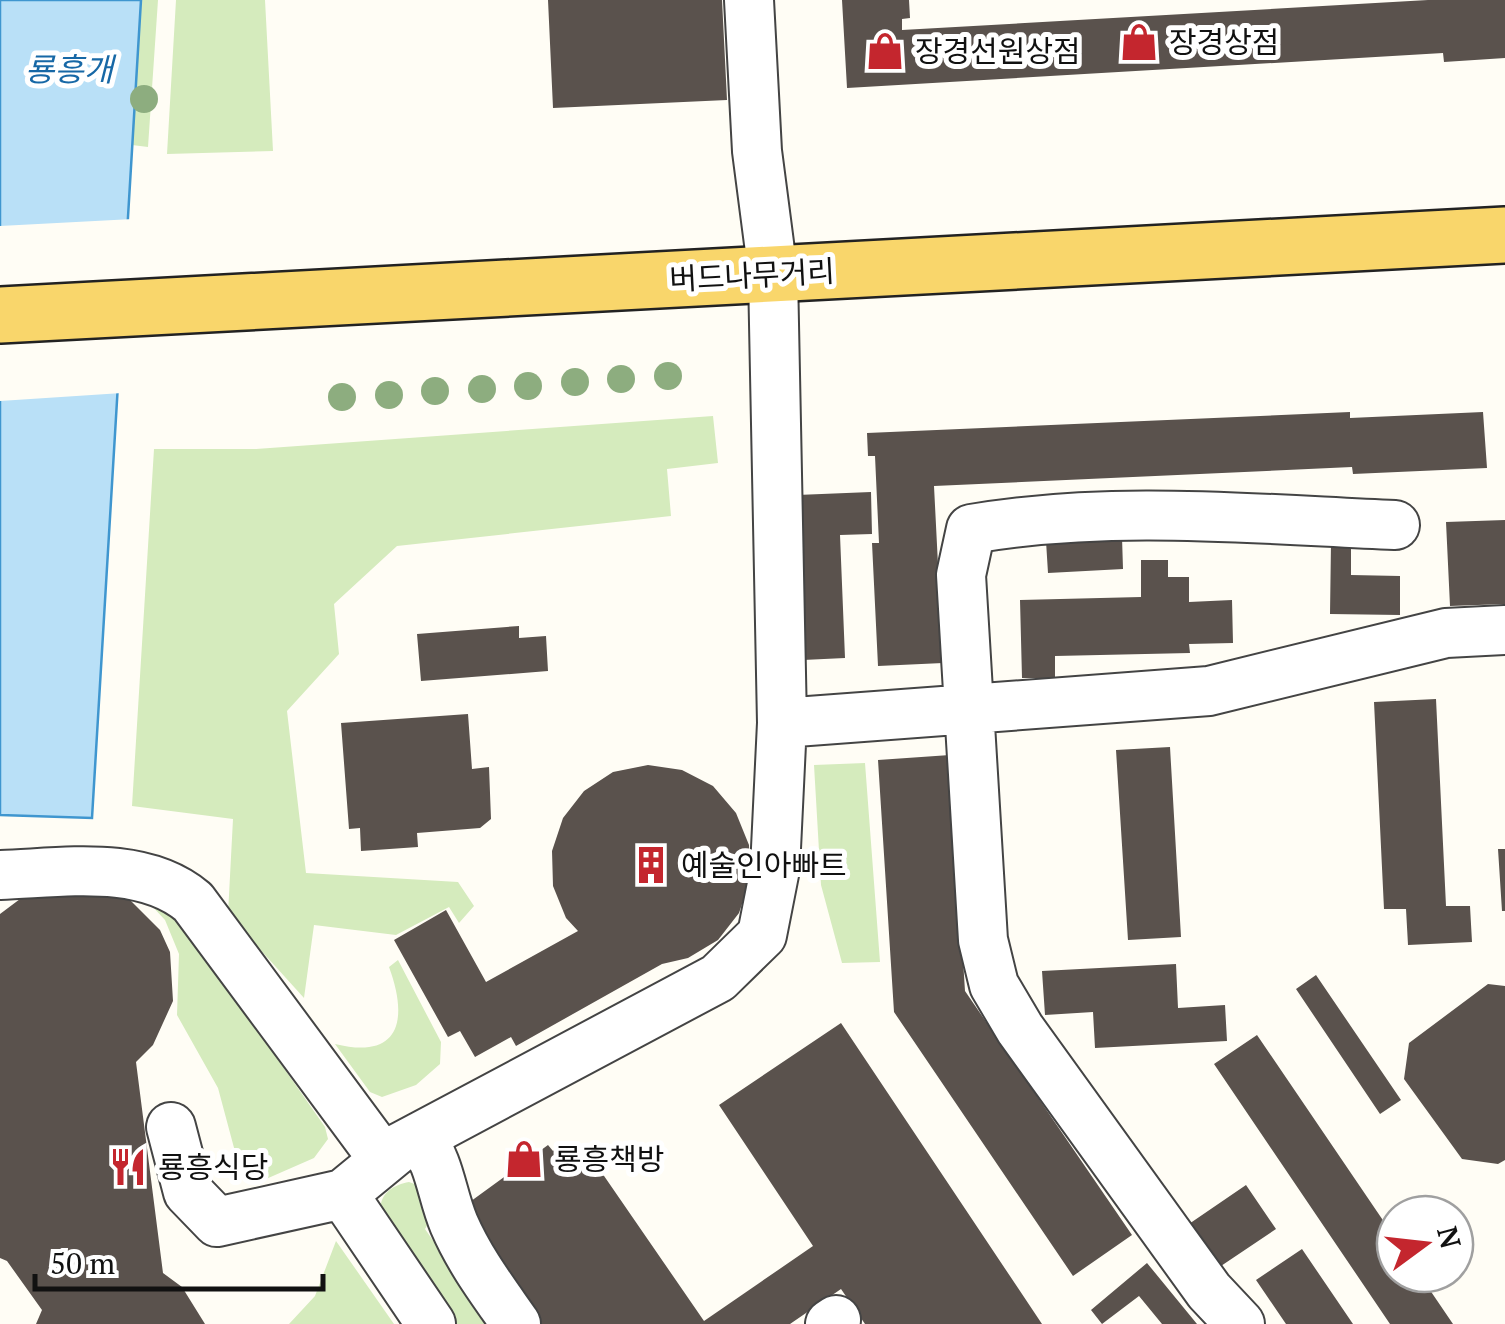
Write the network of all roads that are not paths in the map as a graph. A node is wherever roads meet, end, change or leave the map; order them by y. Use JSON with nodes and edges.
{"nodes":[{"id":1,"x":749,"y":0,"type":"edge"},
{"id":2,"x":1505,"y":235,"type":"edge"},
{"id":3,"x":773,"y":274,"type":"junction"},
{"id":4,"x":0,"y":315,"type":"edge"},
{"id":5,"x":1395,"y":526,"type":"dead end"},
{"id":6,"x":1505,"y":630,"type":"edge"},
{"id":7,"x":969,"y":708,"type":"junction"},
{"id":8,"x":782,"y":722,"type":"junction"},
{"id":9,"x":0,"y":875,"type":"edge"},
{"id":10,"x":171,"y":1127,"type":"dead end"},
{"id":11,"x":402,"y":1149,"type":"junction"},
{"id":12,"x":342,"y":1194,"type":"junction"},
{"id":13,"x":431,"y":1324,"type":"edge"},
{"id":14,"x":516,"y":1324,"type":"edge"},
{"id":15,"x":1240,"y":1324,"type":"edge"}],
"edges":[{"from":1,"to":3,"type":"street"},
{"from":2,"to":3,"type":"main road","name":"버드나무거리"},
{"from":3,"to":4,"type":"main road","name":"버드나무거리"},
{"from":3,"to":8,"type":"street"},
{"from":5,"to":7,"type":"street"},
{"from":6,"to":7,"type":"street"},
{"from":7,"to":8,"type":"street"},
{"from":7,"to":15,"type":"street"},
{"from":8,"to":11,"type":"street"},
{"from":9,"to":11,"type":"street"},
{"from":10,"to":12,"type":"street"},
{"from":11,"to":12,"type":"street"},
{"from":11,"to":14,"type":"street"},
{"from":12,"to":13,"type":"street"}]}
